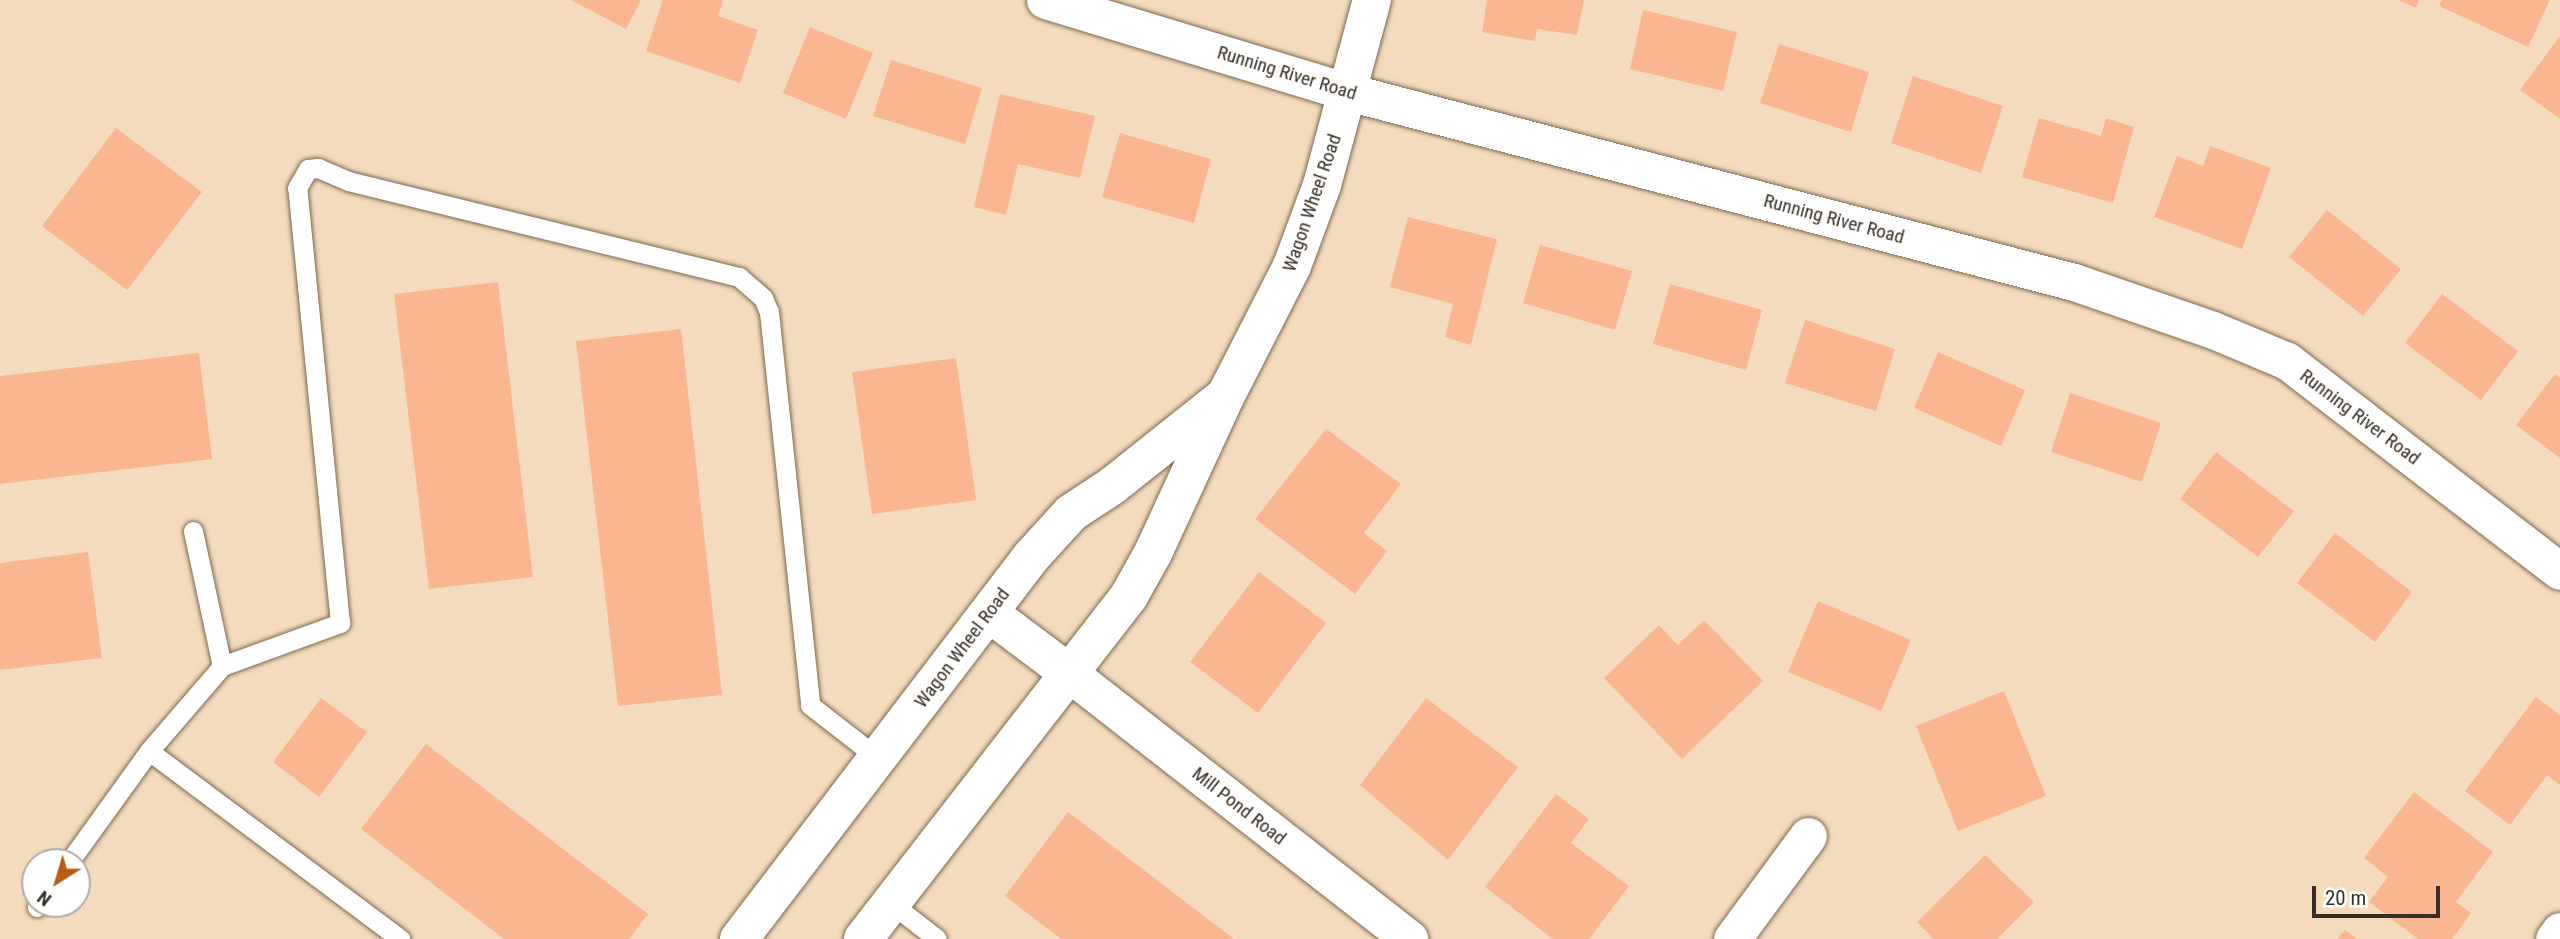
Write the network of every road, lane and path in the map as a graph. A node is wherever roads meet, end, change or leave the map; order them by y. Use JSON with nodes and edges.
{"nodes":[{"id":1,"x":1045,"y":0,"type":"edge"},
{"id":2,"x":1372,"y":0,"type":"edge"},
{"id":3,"x":1348,"y":92,"type":"junction"},
{"id":4,"x":1225,"y":397,"type":"junction"},
{"id":5,"x":193,"y":531,"type":"dead end"},
{"id":6,"x":2560,"y":571,"type":"edge"},
{"id":7,"x":989,"y":613,"type":"junction"},
{"id":8,"x":222,"y":666,"type":"junction"},
{"id":9,"x":1069,"y":673,"type":"junction"},
{"id":10,"x":149,"y":751,"type":"junction"},
{"id":11,"x":878,"y":758,"type":"junction"},
{"id":12,"x":1808,"y":836,"type":"dead end"},
{"id":13,"x":79,"y":848,"type":"edge"},
{"id":14,"x":891,"y":903,"type":"junction"},
{"id":15,"x":2560,"y":932,"type":"edge"},
{"id":16,"x":400,"y":939,"type":"edge"},
{"id":17,"x":739,"y":939,"type":"edge"},
{"id":18,"x":863,"y":939,"type":"edge"},
{"id":19,"x":937,"y":939,"type":"edge"},
{"id":20,"x":1410,"y":939,"type":"edge"},
{"id":21,"x":1732,"y":939,"type":"edge"},
{"id":22,"x":2554,"y":939,"type":"edge"}],
"edges":[{"from":1,"to":3,"type":"street","name":"Running River Road"},
{"from":2,"to":3,"type":"street","name":"Wagon Wheel Road"},
{"from":3,"to":4,"type":"street","name":"Wagon Wheel Road"},
{"from":3,"to":6,"type":"street","name":"Running River Road"},
{"from":4,"to":7,"type":"street","name":"Wagon Wheel Road"},
{"from":4,"to":9,"type":"street","name":"Wagon Wheel Road"},
{"from":5,"to":8,"type":"lane"},
{"from":7,"to":9,"type":"street"},
{"from":7,"to":11,"type":"street","name":"Wagon Wheel Road"},
{"from":8,"to":10,"type":"lane"},
{"from":8,"to":11,"type":"lane"},
{"from":9,"to":14,"type":"street","name":"Wagon Wheel Road"},
{"from":9,"to":20,"type":"street","name":"Mill Pond Road"},
{"from":10,"to":13,"type":"lane"},
{"from":10,"to":16,"type":"lane"},
{"from":11,"to":17,"type":"street","name":"Wagon Wheel Road"},
{"from":12,"to":21,"type":"street"},
{"from":14,"to":18,"type":"street","name":"Wagon Wheel Road"},
{"from":14,"to":19,"type":"lane"},
{"from":15,"to":22,"type":"street"}]}
